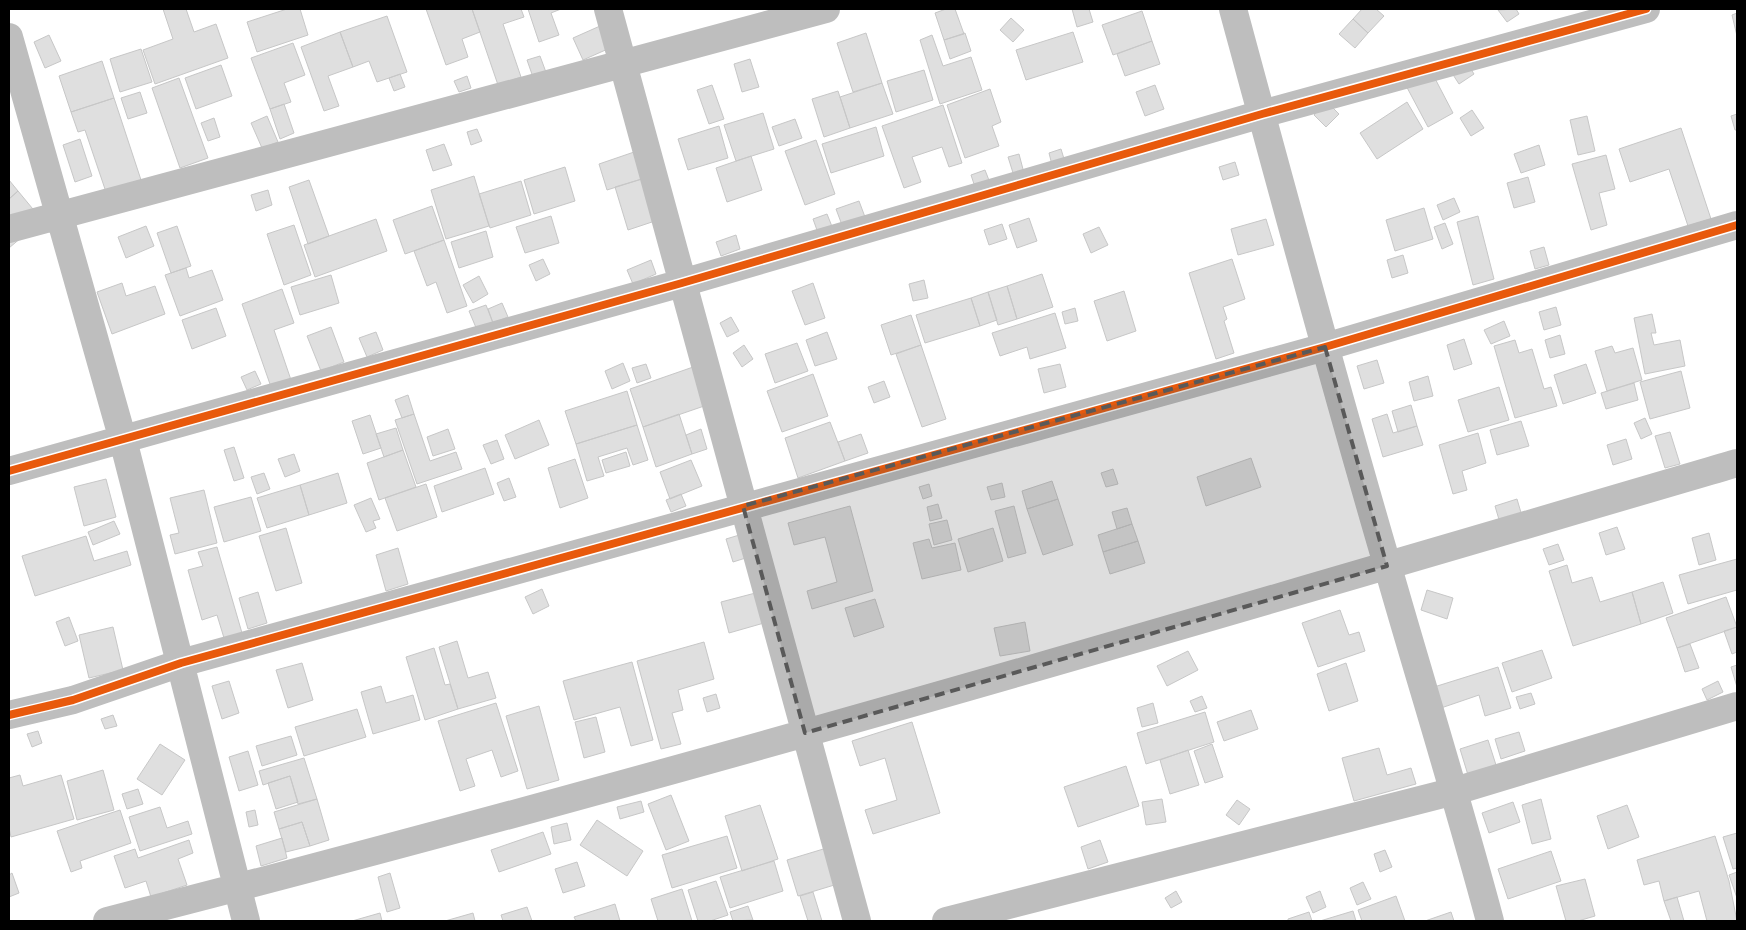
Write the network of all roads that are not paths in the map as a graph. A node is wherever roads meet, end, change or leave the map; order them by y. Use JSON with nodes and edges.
{"nodes":[{"id":1,"x":608,"y":9,"type":"edge"},
{"id":2,"x":826,"y":9,"type":"edge"},
{"id":3,"x":1233,"y":9,"type":"edge"},
{"id":4,"x":1646,"y":9,"type":"edge"},
{"id":5,"x":9,"y":37,"type":"edge"},
{"id":6,"x":624,"y":64,"type":"junction"},
{"id":7,"x":1262,"y":114,"type":"junction"},
{"id":8,"x":58,"y":214,"type":"junction"},
{"id":9,"x":1737,"y":225,"type":"edge"},
{"id":10,"x":9,"y":229,"type":"edge"},
{"id":11,"x":682,"y":283,"type":"junction"},
{"id":12,"x":1325,"y":347,"type":"junction"},
{"id":13,"x":123,"y":440,"type":"junction"},
{"id":14,"x":1737,"y":463,"type":"edge"},
{"id":15,"x":9,"y":471,"type":"edge"},
{"id":16,"x":744,"y":506,"type":"junction"},
{"id":17,"x":1387,"y":566,"type":"junction"},
{"id":18,"x":181,"y":663,"type":"junction"},
{"id":19,"x":1737,"y":706,"type":"edge"},
{"id":20,"x":9,"y":715,"type":"edge"},
{"id":21,"x":805,"y":733,"type":"junction"},
{"id":22,"x":1455,"y":791,"type":"junction"},
{"id":23,"x":237,"y":888,"type":"junction"},
{"id":24,"x":107,"y":921,"type":"edge"},
{"id":25,"x":246,"y":921,"type":"edge"},
{"id":26,"x":857,"y":921,"type":"edge"},
{"id":27,"x":946,"y":921,"type":"edge"},
{"id":28,"x":1490,"y":921,"type":"edge"}],
"edges":[{"from":1,"to":6,"type":"street"},
{"from":2,"to":6,"type":"street"},
{"from":3,"to":7,"type":"street"},
{"from":4,"to":7,"type":"street"},
{"from":5,"to":8,"type":"street"},
{"from":6,"to":8,"type":"street"},
{"from":6,"to":11,"type":"street"},
{"from":7,"to":11,"type":"street"},
{"from":7,"to":12,"type":"street"},
{"from":8,"to":10,"type":"street"},
{"from":8,"to":13,"type":"street"},
{"from":9,"to":12,"type":"street"},
{"from":11,"to":13,"type":"street"},
{"from":11,"to":16,"type":"street"},
{"from":12,"to":16,"type":"street"},
{"from":12,"to":17,"type":"street"},
{"from":13,"to":15,"type":"street"},
{"from":13,"to":18,"type":"street"},
{"from":14,"to":17,"type":"street"},
{"from":16,"to":18,"type":"street"},
{"from":16,"to":21,"type":"street"},
{"from":17,"to":21,"type":"street"},
{"from":17,"to":22,"type":"street"},
{"from":18,"to":20,"type":"street"},
{"from":18,"to":23,"type":"street"},
{"from":19,"to":22,"type":"street"},
{"from":21,"to":23,"type":"street"},
{"from":21,"to":26,"type":"street"},
{"from":22,"to":27,"type":"street"},
{"from":22,"to":28,"type":"street"},
{"from":23,"to":24,"type":"street"},
{"from":23,"to":25,"type":"street"}]}
